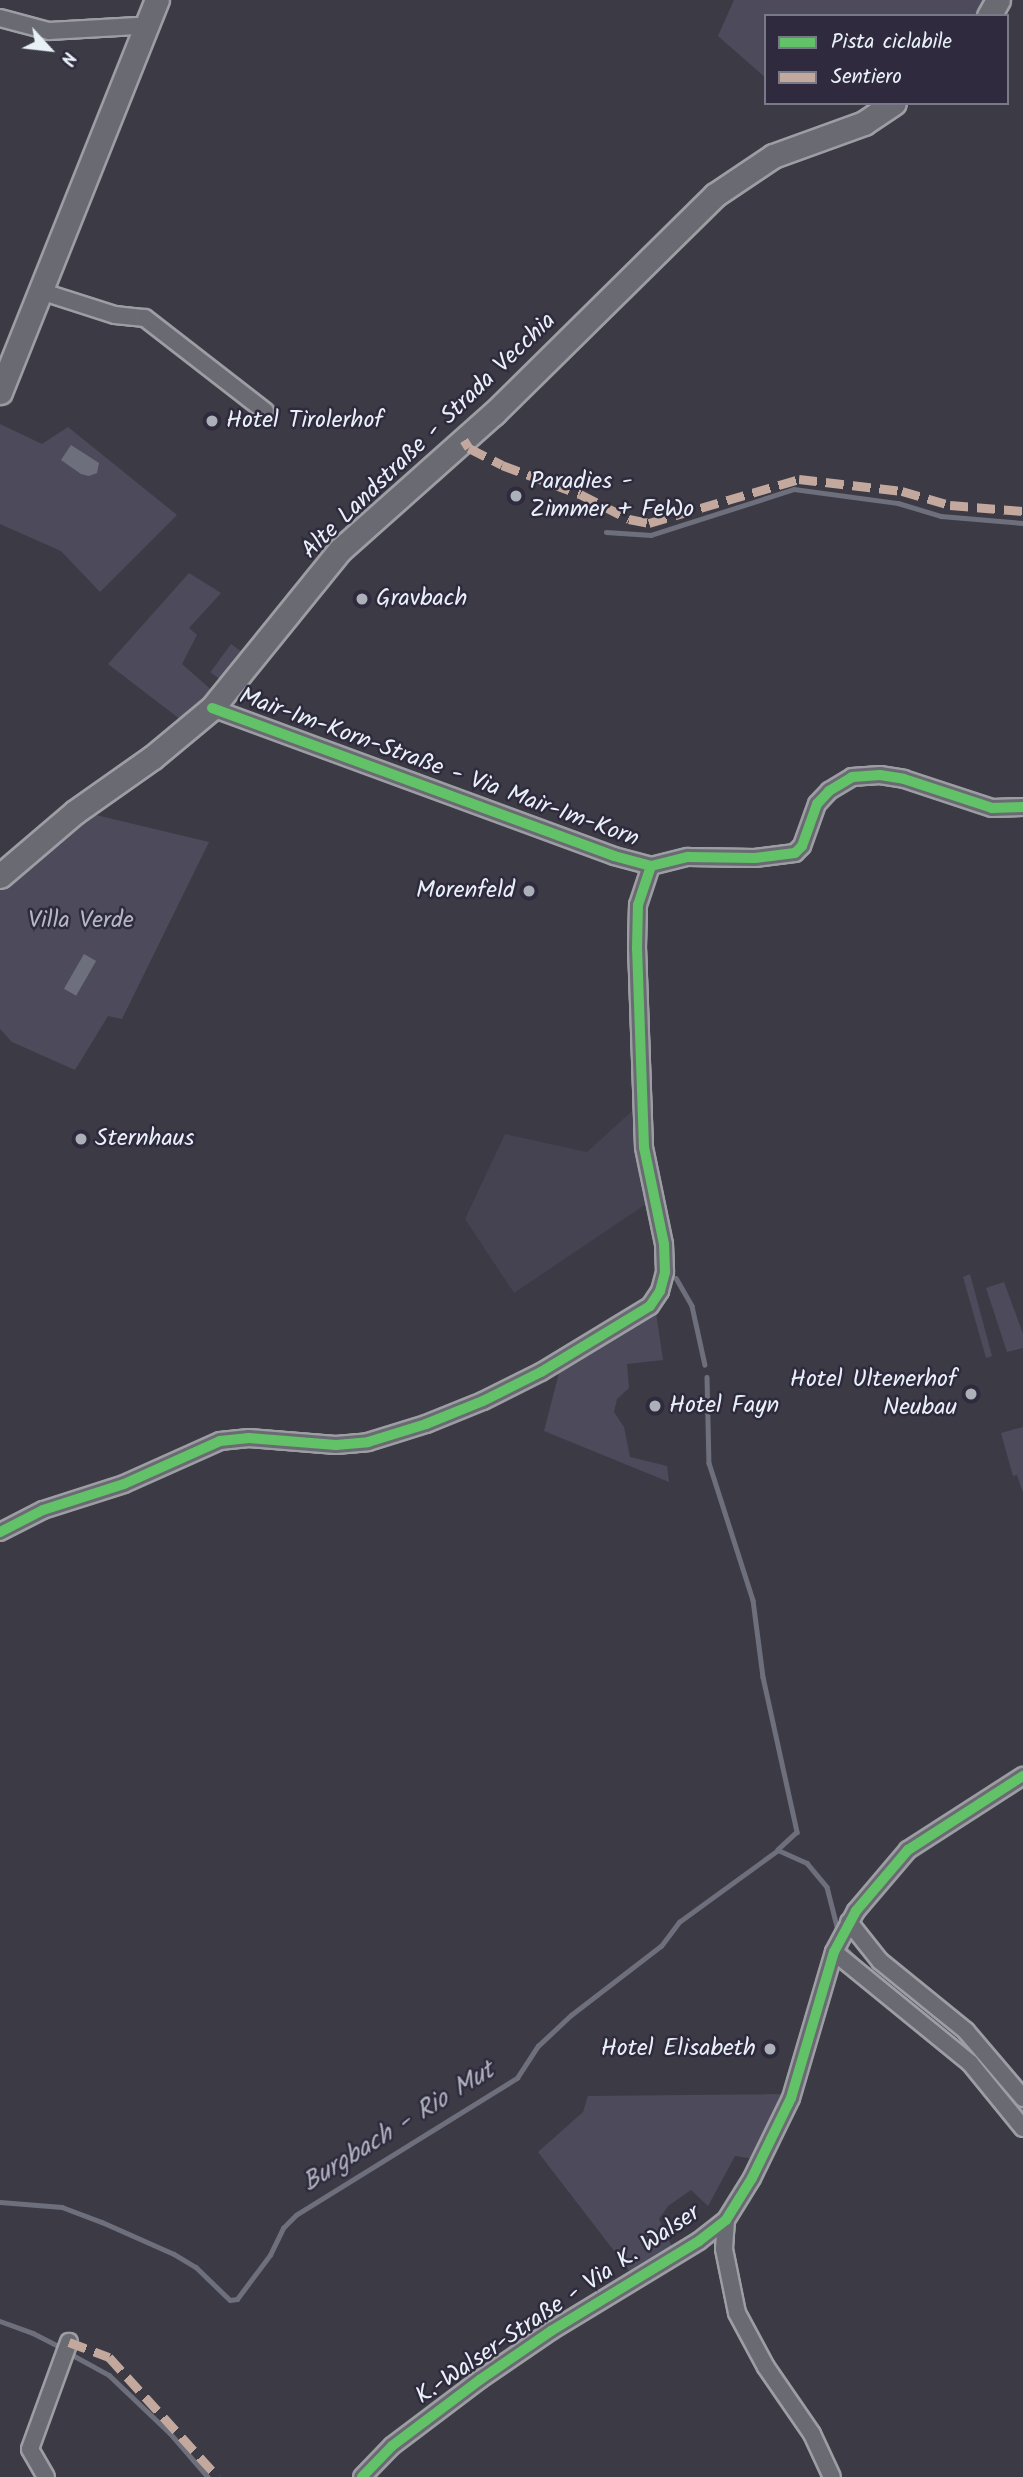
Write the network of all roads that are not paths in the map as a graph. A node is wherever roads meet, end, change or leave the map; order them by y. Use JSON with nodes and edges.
{"nodes":[{"id":1,"x":157,"y":0,"type":"edge"},
{"id":2,"x":0,"y":18,"type":"edge"},
{"id":3,"x":145,"y":29,"type":"junction"},
{"id":4,"x":891,"y":105,"type":"edge"},
{"id":5,"x":40,"y":291,"type":"junction"},
{"id":6,"x":0,"y":392,"type":"edge"},
{"id":7,"x":265,"y":411,"type":"dead end"},
{"id":8,"x":212,"y":708,"type":"junction"},
{"id":9,"x":1023,"y":807,"type":"edge"},
{"id":10,"x":651,"y":866,"type":"junction"},
{"id":11,"x":0,"y":876,"type":"edge"},
{"id":12,"x":0,"y":1532,"type":"edge"},
{"id":13,"x":1023,"y":1776,"type":"edge"},
{"id":14,"x":849,"y":1922,"type":"junction"},
{"id":15,"x":834,"y":1952,"type":"junction"},
{"id":16,"x":1023,"y":2098,"type":"edge"},
{"id":17,"x":1023,"y":2127,"type":"edge"},
{"id":18,"x":726,"y":2220,"type":"junction"},
{"id":19,"x":66,"y":2349,"type":"dead end"},
{"id":20,"x":46,"y":2477,"type":"edge"},
{"id":21,"x":362,"y":2477,"type":"edge"},
{"id":22,"x":832,"y":2477,"type":"edge"}],
"edges":[{"from":1,"to":3,"type":"main road"},
{"from":2,"to":3,"type":"street"},
{"from":3,"to":5,"type":"main road"},
{"from":4,"to":8,"type":"main road","name":"Alte Landstraße - Strada Vecchia"},
{"from":5,"to":6,"type":"main road"},
{"from":5,"to":7,"type":"street"},
{"from":8,"to":10,"type":"street","name":"Mair-Im-Korn-Straße - Via Mair-Im-Korn"},
{"from":8,"to":11,"type":"main road","name":"Alte Landstraße - Strada Vecchia"},
{"from":9,"to":10,"type":"street","name":"Mair-Im-Korn-Straße - Via Mair-Im-Korn"},
{"from":10,"to":12,"type":"street"},
{"from":13,"to":14,"type":"street","name":"K.-Walser-Straße - Via K. Walser"},
{"from":14,"to":15,"type":"street","name":"K.-Walser-Straße - Via K. Walser"},
{"from":14,"to":16,"type":"street"},
{"from":15,"to":17,"type":"street"},
{"from":15,"to":18,"type":"street","name":"K.-Walser-Straße - Via K. Walser"},
{"from":18,"to":21,"type":"street","name":"K.-Walser-Straße - Via K. Walser"},
{"from":18,"to":22,"type":"street"},
{"from":19,"to":20,"type":"street"}]}
